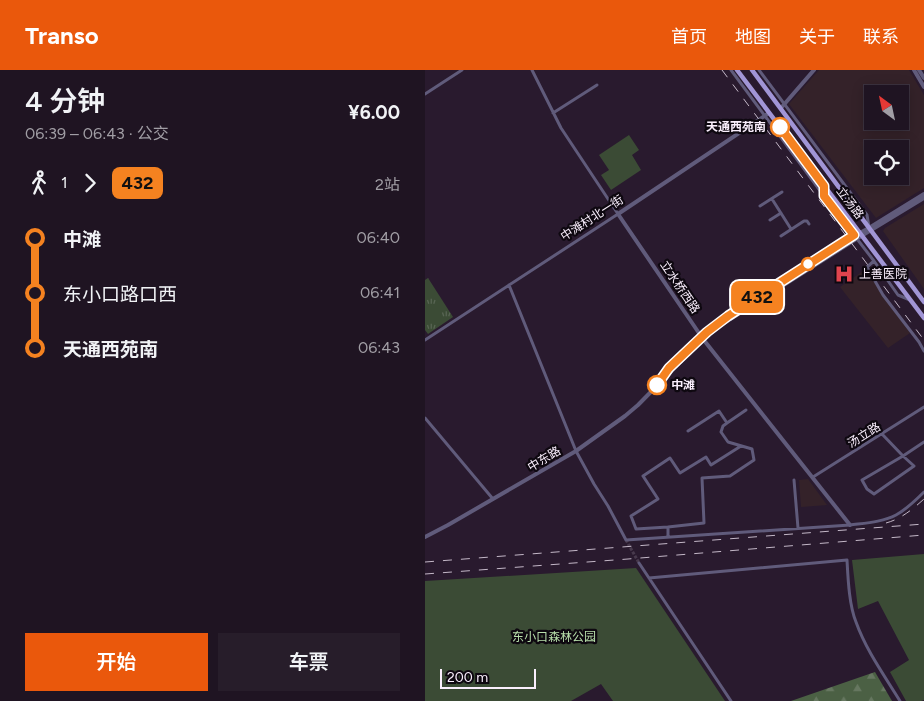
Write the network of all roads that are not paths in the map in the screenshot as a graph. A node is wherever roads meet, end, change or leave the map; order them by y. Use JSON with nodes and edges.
{"nodes":[{"id":1,"x":463,"y":70,"type":"edge"},
{"id":2,"x":532,"y":70,"type":"edge"},
{"id":3,"x":731,"y":70,"type":"edge"},
{"id":4,"x":752,"y":70,"type":"edge"},
{"id":5,"x":759,"y":70,"type":"edge"},
{"id":6,"x":813,"y":70,"type":"edge"},
{"id":7,"x":914,"y":70,"type":"edge"},
{"id":8,"x":919,"y":70,"type":"edge"},
{"id":9,"x":737,"y":72,"type":"edge"},
{"id":10,"x":924,"y":78,"type":"edge"},
{"id":11,"x":597,"y":85,"type":"dead end"},
{"id":12,"x":924,"y":87,"type":"edge"},
{"id":13,"x":425,"y":94,"type":"edge"},
{"id":14,"x":783,"y":104,"type":"junction"},
{"id":15,"x":553,"y":113,"type":"junction"},
{"id":16,"x":767,"y":115,"type":"junction"},
{"id":17,"x":824,"y":186,"type":"junction"},
{"id":18,"x":782,"y":192,"type":"dead end"},
{"id":19,"x":924,"y":194,"type":"edge"},
{"id":20,"x":824,"y":196,"type":"junction"},
{"id":21,"x":924,"y":198,"type":"edge"},
{"id":22,"x":772,"y":199,"type":"junction"},
{"id":23,"x":761,"y":206,"type":"dead end"},
{"id":24,"x":781,"y":213,"type":"junction"},
{"id":25,"x":617,"y":214,"type":"junction"},
{"id":26,"x":770,"y":220,"type":"dead end"},
{"id":27,"x":809,"y":224,"type":"dead end"},
{"id":28,"x":791,"y":229,"type":"junction"},
{"id":29,"x":870,"y":229,"type":"junction"},
{"id":30,"x":861,"y":234,"type":"junction"},
{"id":31,"x":781,"y":236,"type":"dead end"},
{"id":32,"x":855,"y":237,"type":"junction"},
{"id":33,"x":873,"y":261,"type":"junction"},
{"id":34,"x":509,"y":285,"type":"junction"},
{"id":35,"x":911,"y":300,"type":"junction"},
{"id":36,"x":924,"y":302,"type":"edge"},
{"id":37,"x":924,"y":318,"type":"edge"},
{"id":38,"x":702,"y":338,"type":"junction"},
{"id":39,"x":425,"y":340,"type":"edge"},
{"id":40,"x":924,"y":351,"type":"edge"},
{"id":41,"x":924,"y":407,"type":"edge"},
{"id":42,"x":747,"y":410,"type":"dead end"},
{"id":43,"x":425,"y":418,"type":"edge"},
{"id":44,"x":727,"y":423,"type":"junction"},
{"id":45,"x":688,"y":431,"type":"dead end"},
{"id":46,"x":882,"y":434,"type":"junction"},
{"id":47,"x":924,"y":442,"type":"edge"},
{"id":48,"x":741,"y":446,"type":"junction"},
{"id":49,"x":576,"y":451,"type":"junction"},
{"id":50,"x":903,"y":456,"type":"junction"},
{"id":51,"x":813,"y":478,"type":"junction"},
{"id":52,"x":794,"y":480,"type":"dead end"},
{"id":53,"x":924,"y":492,"type":"edge"},
{"id":54,"x":493,"y":499,"type":"junction"},
{"id":55,"x":850,"y":525,"type":"junction"},
{"id":56,"x":668,"y":527,"type":"junction"},
{"id":57,"x":798,"y":528,"type":"junction"},
{"id":58,"x":425,"y":537,"type":"edge"},
{"id":59,"x":668,"y":537,"type":"junction"},
{"id":60,"x":639,"y":563,"type":"tunnel mouth"},
{"id":61,"x":649,"y":578,"type":"junction"},
{"id":62,"x":731,"y":701,"type":"edge"},
{"id":63,"x":899,"y":701,"type":"edge"}],
"edges":[{"from":1,"to":13,"type":"street"},
{"from":2,"to":15,"type":"street","name":"立水桥西路"},
{"from":3,"to":9,"type":"street","name":"立汤路"},
{"from":4,"to":14,"type":"main road","name":"立汤路"},
{"from":5,"to":14,"type":"street","name":"立汤路"},
{"from":6,"to":14,"type":"street"},
{"from":7,"to":12,"type":"street"},
{"from":8,"to":10,"type":"street"},
{"from":9,"to":16,"type":"main road","name":"立汤路"},
{"from":11,"to":15,"type":"street"},
{"from":14,"to":29,"type":"main road","name":"立汤路"},
{"from":15,"to":25,"type":"street","name":"立水桥西路"},
{"from":16,"to":17,"type":"main road","name":"立汤路"},
{"from":16,"to":20,"type":"street","name":"立汤路"},
{"from":16,"to":25,"type":"street","name":"中滩村北一街"},
{"from":17,"to":20,"type":"main road"},
{"from":17,"to":30,"type":"main road","name":"立汤路"},
{"from":18,"to":22,"type":"street"},
{"from":19,"to":29,"type":"street","name":"中东路"},
{"from":20,"to":32,"type":"street","name":"立汤路"},
{"from":21,"to":29,"type":"street","name":"中东路"},
{"from":22,"to":23,"type":"street"},
{"from":22,"to":24,"type":"street"},
{"from":24,"to":26,"type":"street"},
{"from":24,"to":28,"type":"street"},
{"from":25,"to":34,"type":"street","name":"中滩村北一街"},
{"from":25,"to":38,"type":"street","name":"立水桥西路"},
{"from":27,"to":28,"type":"street"},
{"from":28,"to":31,"type":"street"},
{"from":29,"to":30,"type":"street","name":"中东路"},
{"from":29,"to":36,"type":"main road","name":"立汤路"},
{"from":30,"to":32,"type":"street","name":"中东路"},
{"from":30,"to":35,"type":"main road","name":"立汤路"},
{"from":32,"to":33,"type":"street","name":"立汤路"},
{"from":32,"to":38,"type":"street","name":"中东路"},
{"from":33,"to":35,"type":"street","name":"立汤路"},
{"from":33,"to":40,"type":"street"},
{"from":34,"to":39,"type":"street","name":"中滩村北一街"},
{"from":34,"to":49,"type":"street"},
{"from":35,"to":37,"type":"main road","name":"立汤路"},
{"from":38,"to":49,"type":"street","name":"中东路"},
{"from":38,"to":51,"type":"street","name":"立水桥西路"},
{"from":41,"to":46,"type":"street","name":"汤立路"},
{"from":42,"to":44,"type":"street"},
{"from":43,"to":54,"type":"street"},
{"from":44,"to":45,"type":"street"},
{"from":44,"to":48,"type":"street"},
{"from":46,"to":50,"type":"street"},
{"from":46,"to":51,"type":"street","name":"汤立路"},
{"from":47,"to":50,"type":"street"},
{"from":48,"to":56,"type":"street"},
{"from":48,"to":56,"type":"street"},
{"from":49,"to":54,"type":"street","name":"中东路"},
{"from":49,"to":59,"type":"street"},
{"from":50,"to":50,"type":"street"},
{"from":51,"to":55,"type":"street","name":"立水桥西路"},
{"from":52,"to":57,"type":"street"},
{"from":53,"to":55,"type":"street"},
{"from":54,"to":58,"type":"street","name":"中东路"},
{"from":55,"to":57,"type":"street"},
{"from":56,"to":59,"type":"street"},
{"from":57,"to":59,"type":"street"},
{"from":60,"to":61,"type":"street"},
{"from":61,"to":62,"type":"street"},
{"from":61,"to":63,"type":"street"}]}
